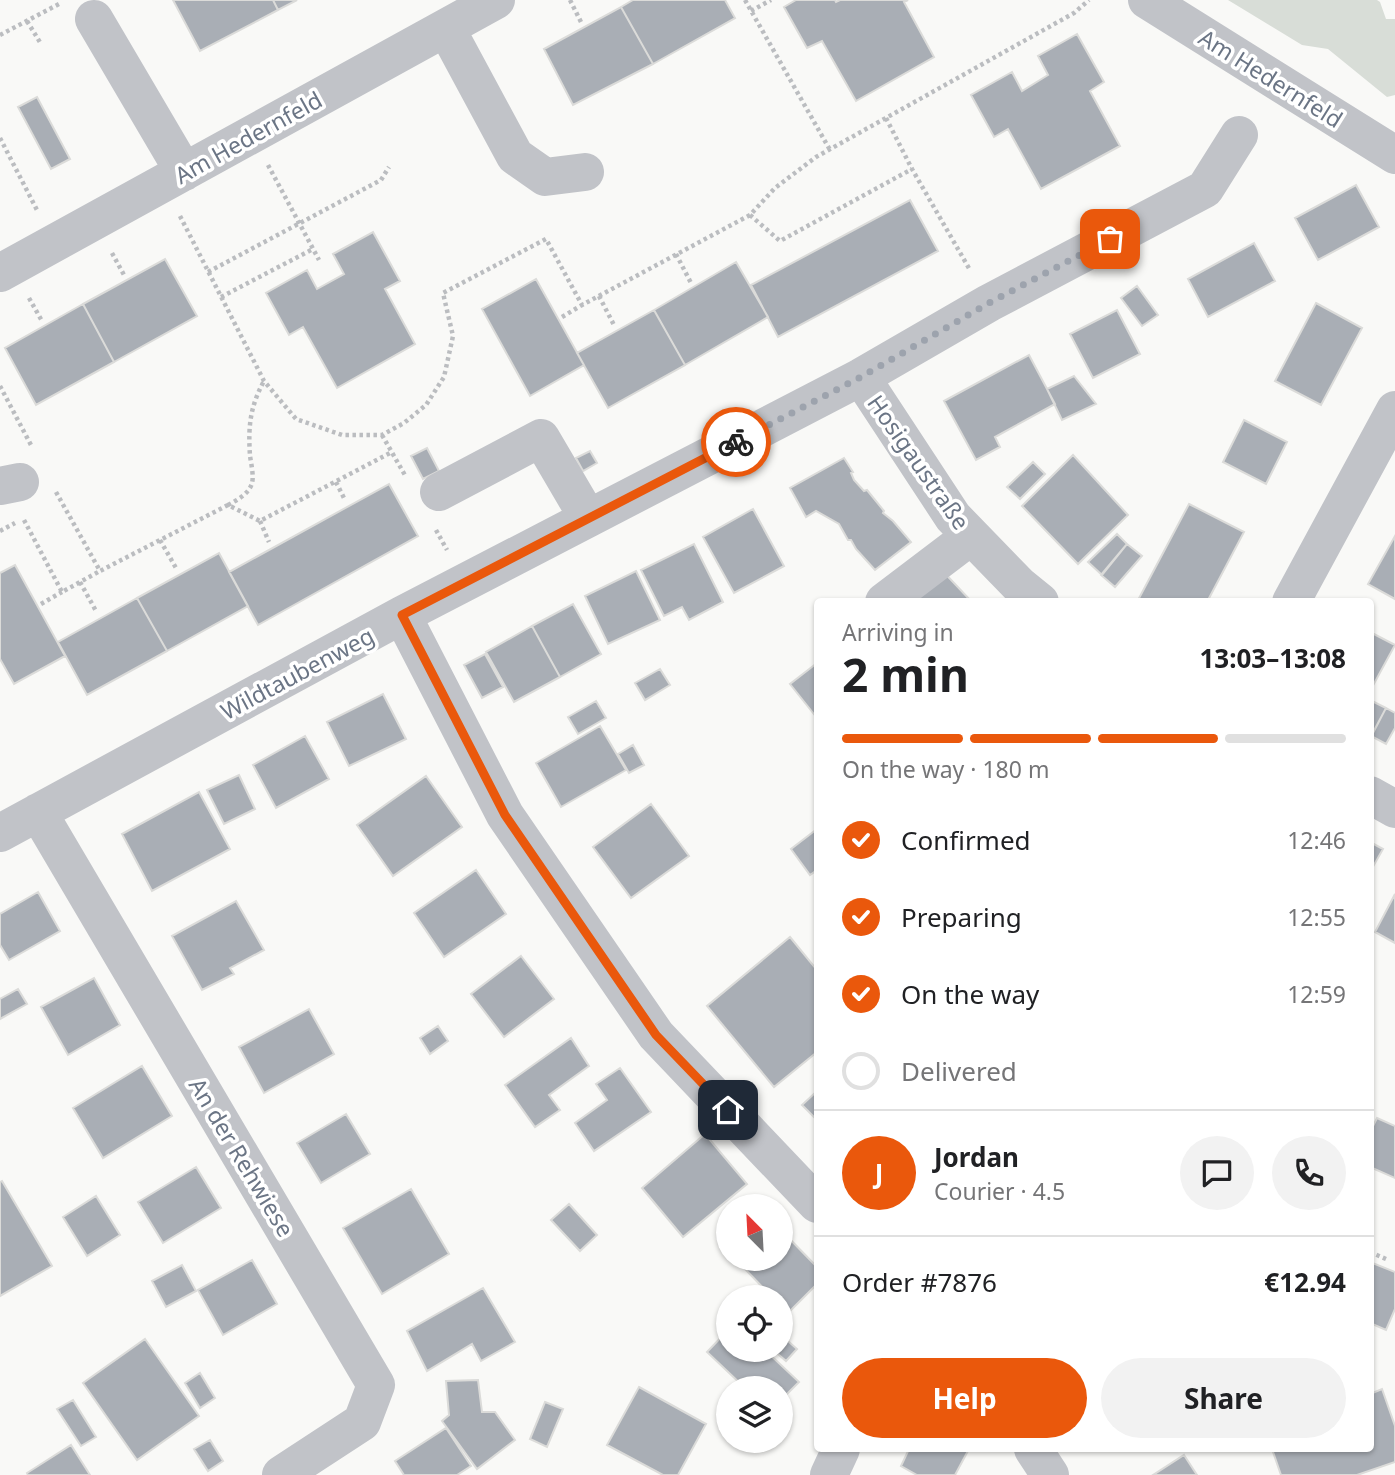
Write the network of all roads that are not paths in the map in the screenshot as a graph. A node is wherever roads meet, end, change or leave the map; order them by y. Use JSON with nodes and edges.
{"nodes":[{"id":1,"x":496,"y":0,"type":"edge"},
{"id":2,"x":1147,"y":0,"type":"edge"},
{"id":3,"x":80,"y":10,"type":"edge"},
{"id":4,"x":446,"y":28,"type":"junction"},
{"id":5,"x":1239,"y":135,"type":"dead end"},
{"id":6,"x":1395,"y":155,"type":"edge"},
{"id":7,"x":585,"y":172,"type":"dead end"},
{"id":8,"x":173,"y":178,"type":"junction"},
{"id":9,"x":0,"y":273,"type":"edge"},
{"id":10,"x":861,"y":377,"type":"junction"},
{"id":11,"x":1395,"y":410,"type":"edge"},
{"id":12,"x":439,"y":492,"type":"dead end"},
{"id":13,"x":588,"y":518,"type":"junction"},
{"id":14,"x":971,"y":536,"type":"junction"},
{"id":15,"x":889,"y":598,"type":"edge"},
{"id":16,"x":1035,"y":598,"type":"edge"},
{"id":17,"x":1293,"y":598,"type":"edge"},
{"id":18,"x":402,"y":615,"type":"junction"},
{"id":19,"x":1374,"y":797,"type":"edge"},
{"id":20,"x":1395,"y":808,"type":"edge"},
{"id":21,"x":38,"y":812,"type":"junction"},
{"id":22,"x":0,"y":833,"type":"edge"},
{"id":23,"x":814,"y":1201,"type":"edge"},
{"id":24,"x":840,"y":1452,"type":"edge"},
{"id":25,"x":1035,"y":1452,"type":"edge"},
{"id":26,"x":281,"y":1475,"type":"edge"},
{"id":27,"x":829,"y":1475,"type":"edge"},
{"id":28,"x":1050,"y":1475,"type":"edge"}],
"edges":[{"from":1,"to":4,"type":"street","name":"Am Hedernfeld"},
{"from":2,"to":6,"type":"street","name":"Am Hedernfeld"},
{"from":3,"to":8,"type":"street"},
{"from":4,"to":7,"type":"street"},
{"from":4,"to":8,"type":"street","name":"Am Hedernfeld"},
{"from":5,"to":10,"type":"street","name":"Wildtaubenweg"},
{"from":8,"to":9,"type":"street","name":"Am Hedernfeld"},
{"from":10,"to":13,"type":"street","name":"Wildtaubenweg"},
{"from":10,"to":14,"type":"street","name":"Hosigaustraße"},
{"from":11,"to":17,"type":"street"},
{"from":12,"to":13,"type":"street"},
{"from":13,"to":18,"type":"street","name":"Wildtaubenweg"},
{"from":14,"to":15,"type":"street"},
{"from":14,"to":16,"type":"street","name":"Hosigaustraße"},
{"from":18,"to":21,"type":"street","name":"Wildtaubenweg"},
{"from":18,"to":23,"type":"street"},
{"from":19,"to":20,"type":"street"},
{"from":21,"to":22,"type":"street","name":"Wildtaubenweg"},
{"from":21,"to":26,"type":"street","name":"An der Rehwiese"},
{"from":24,"to":27,"type":"street"},
{"from":25,"to":28,"type":"street"}]}
